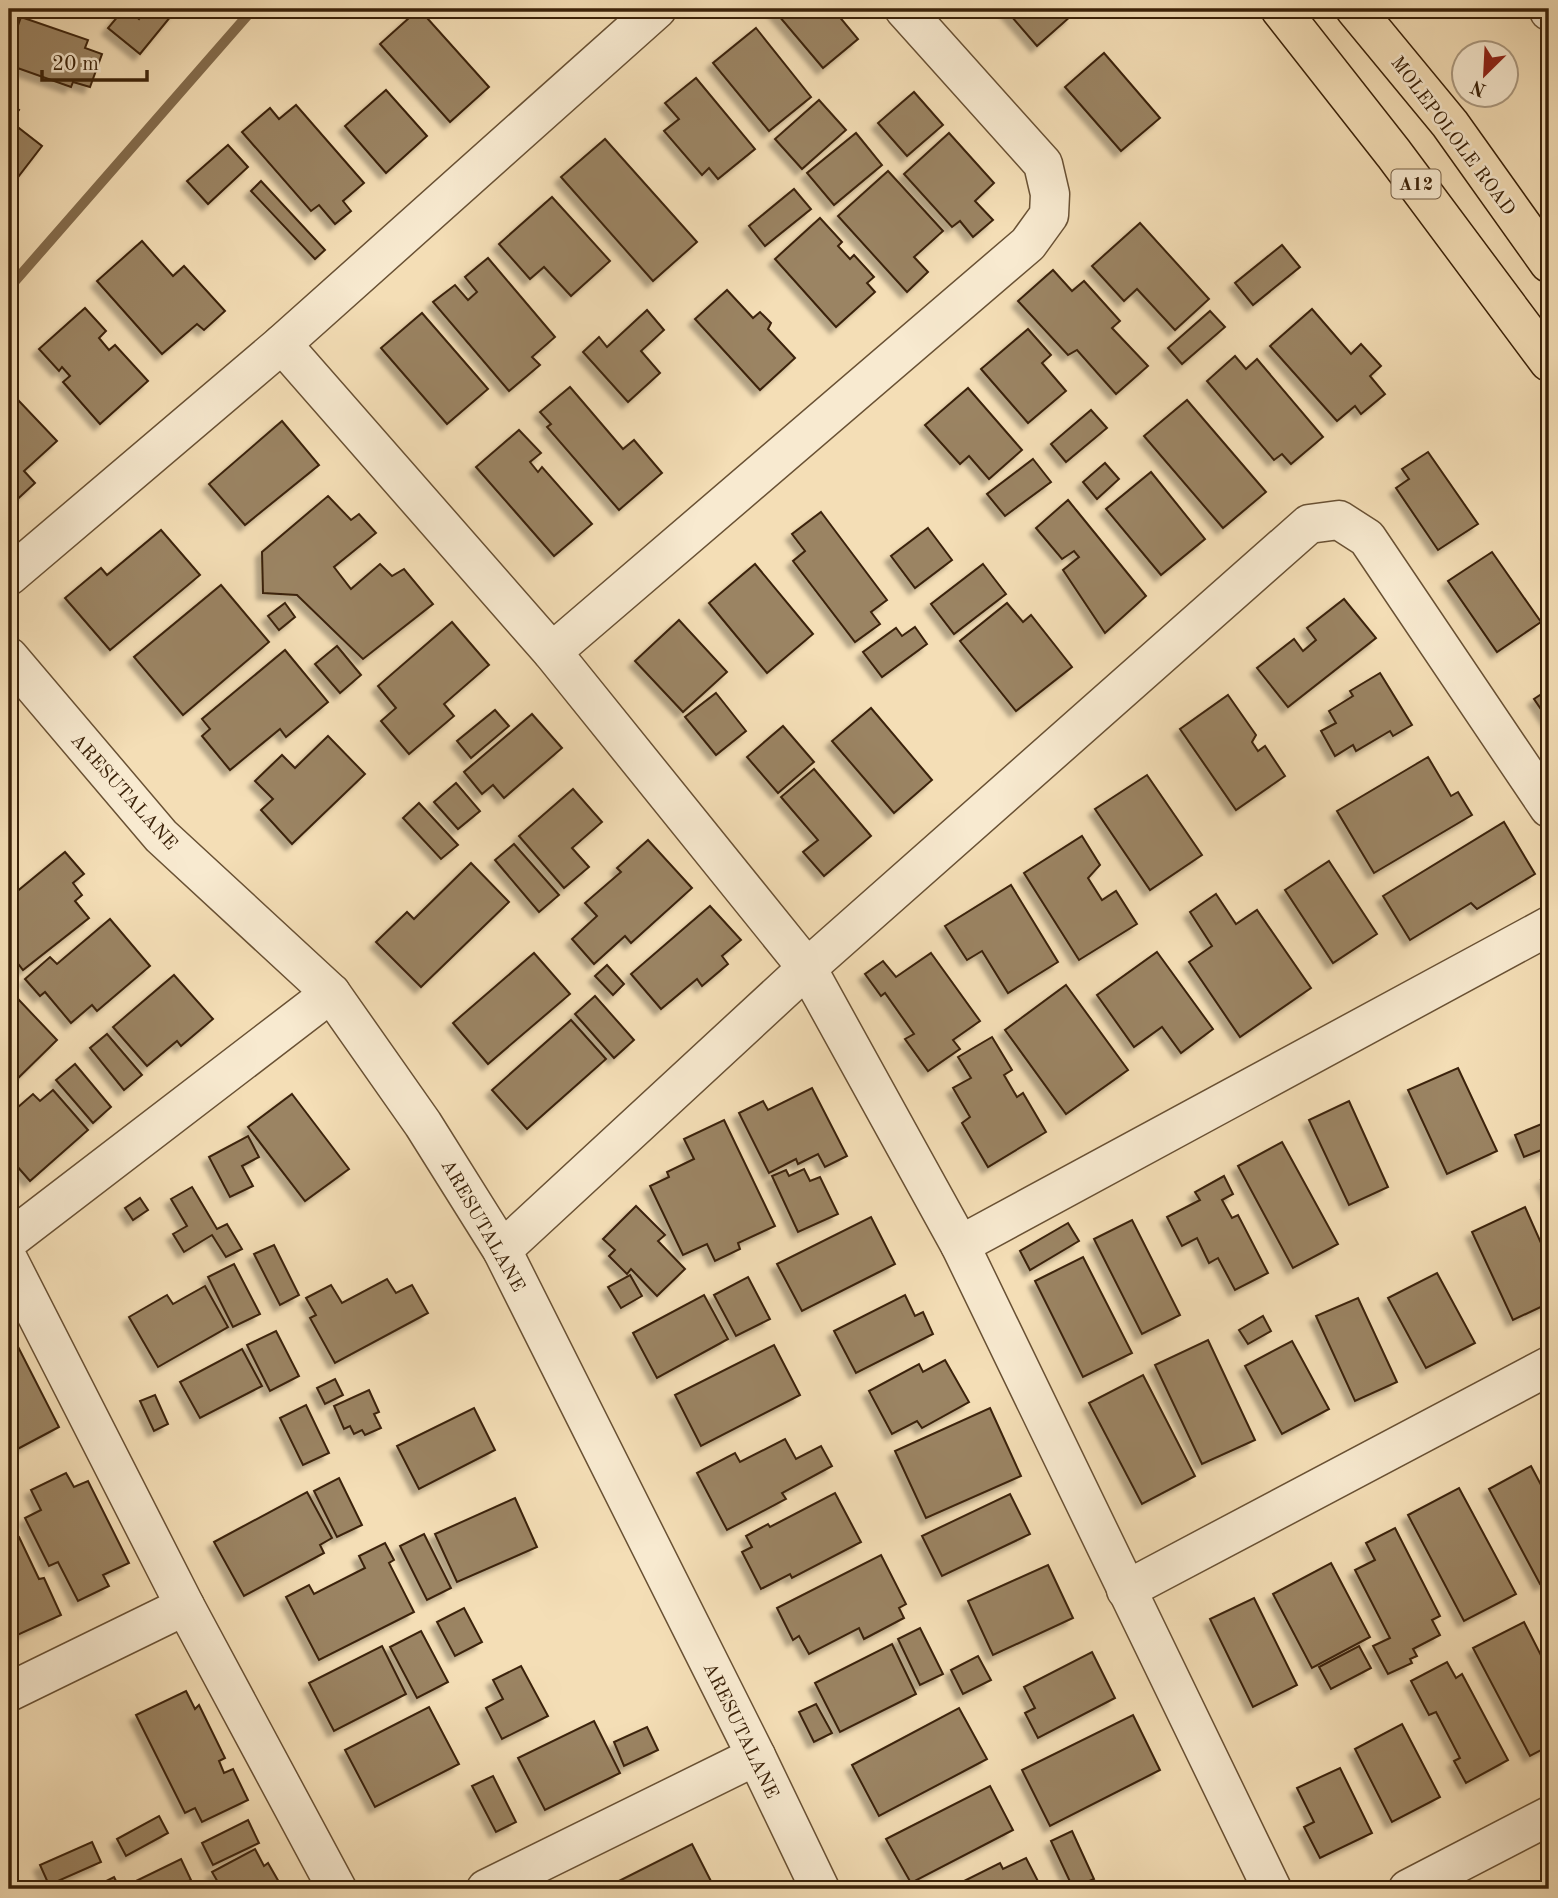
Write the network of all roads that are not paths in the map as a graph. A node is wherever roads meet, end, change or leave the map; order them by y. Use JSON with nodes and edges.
{"nodes":[{"id":1,"x":657,"y":9,"type":"edge"},
{"id":2,"x":904,"y":9,"type":"edge"},
{"id":3,"x":1280,"y":9,"type":"edge"},
{"id":4,"x":1355,"y":9,"type":"edge"},
{"id":5,"x":1549,"y":262,"type":"edge"},
{"id":6,"x":282,"y":344,"type":"junction"},
{"id":7,"x":1549,"y":362,"type":"edge"},
{"id":8,"x":9,"y":576,"type":"edge"},
{"id":9,"x":552,"y":652,"type":"junction"},
{"id":10,"x":9,"y":657,"type":"edge"},
{"id":11,"x":1549,"y":808,"type":"edge"},
{"id":12,"x":1549,"y":926,"type":"edge"},
{"id":13,"x":807,"y":968,"type":"junction"},
{"id":14,"x":331,"y":993,"type":"junction"},
{"id":15,"x":9,"y":1240,"type":"edge"},
{"id":16,"x":960,"y":1245,"type":"junction"},
{"id":17,"x":502,"y":1250,"type":"junction"},
{"id":18,"x":9,"y":1261,"type":"edge"},
{"id":19,"x":1549,"y":1366,"type":"edge"},
{"id":20,"x":1126,"y":1590,"type":"junction"},
{"id":21,"x":185,"y":1606,"type":"junction"},
{"id":22,"x":9,"y":1692,"type":"edge"},
{"id":23,"x":756,"y":1756,"type":"junction"},
{"id":24,"x":1549,"y":1816,"type":"edge"},
{"id":25,"x":337,"y":1889,"type":"edge"},
{"id":26,"x":485,"y":1889,"type":"edge"},
{"id":27,"x":820,"y":1889,"type":"edge"},
{"id":28,"x":1272,"y":1889,"type":"edge"},
{"id":29,"x":1408,"y":1889,"type":"edge"}],
"edges":[{"from":1,"to":6,"type":"street"},
{"from":2,"to":9,"type":"street"},
{"from":3,"to":7,"type":"main road","number":"A12"},
{"from":4,"to":5,"type":"main road","name":"MOLEPOLOLE ROAD"},
{"from":6,"to":8,"type":"street"},
{"from":6,"to":9,"type":"street"},
{"from":9,"to":13,"type":"street"},
{"from":10,"to":14,"type":"street","name":"ARESUTALANE"},
{"from":11,"to":13,"type":"street"},
{"from":12,"to":16,"type":"street"},
{"from":13,"to":16,"type":"street"},
{"from":13,"to":17,"type":"street"},
{"from":14,"to":15,"type":"street"},
{"from":14,"to":17,"type":"street","name":"ARESUTALANE"},
{"from":16,"to":20,"type":"street"},
{"from":17,"to":23,"type":"street","name":"ARESUTALANE"},
{"from":18,"to":21,"type":"street"},
{"from":19,"to":20,"type":"street"},
{"from":20,"to":28,"type":"street"},
{"from":21,"to":22,"type":"street"},
{"from":21,"to":25,"type":"street"},
{"from":23,"to":26,"type":"street"},
{"from":23,"to":27,"type":"street","name":"ARESUTALANE"},
{"from":24,"to":29,"type":"street"}]}
